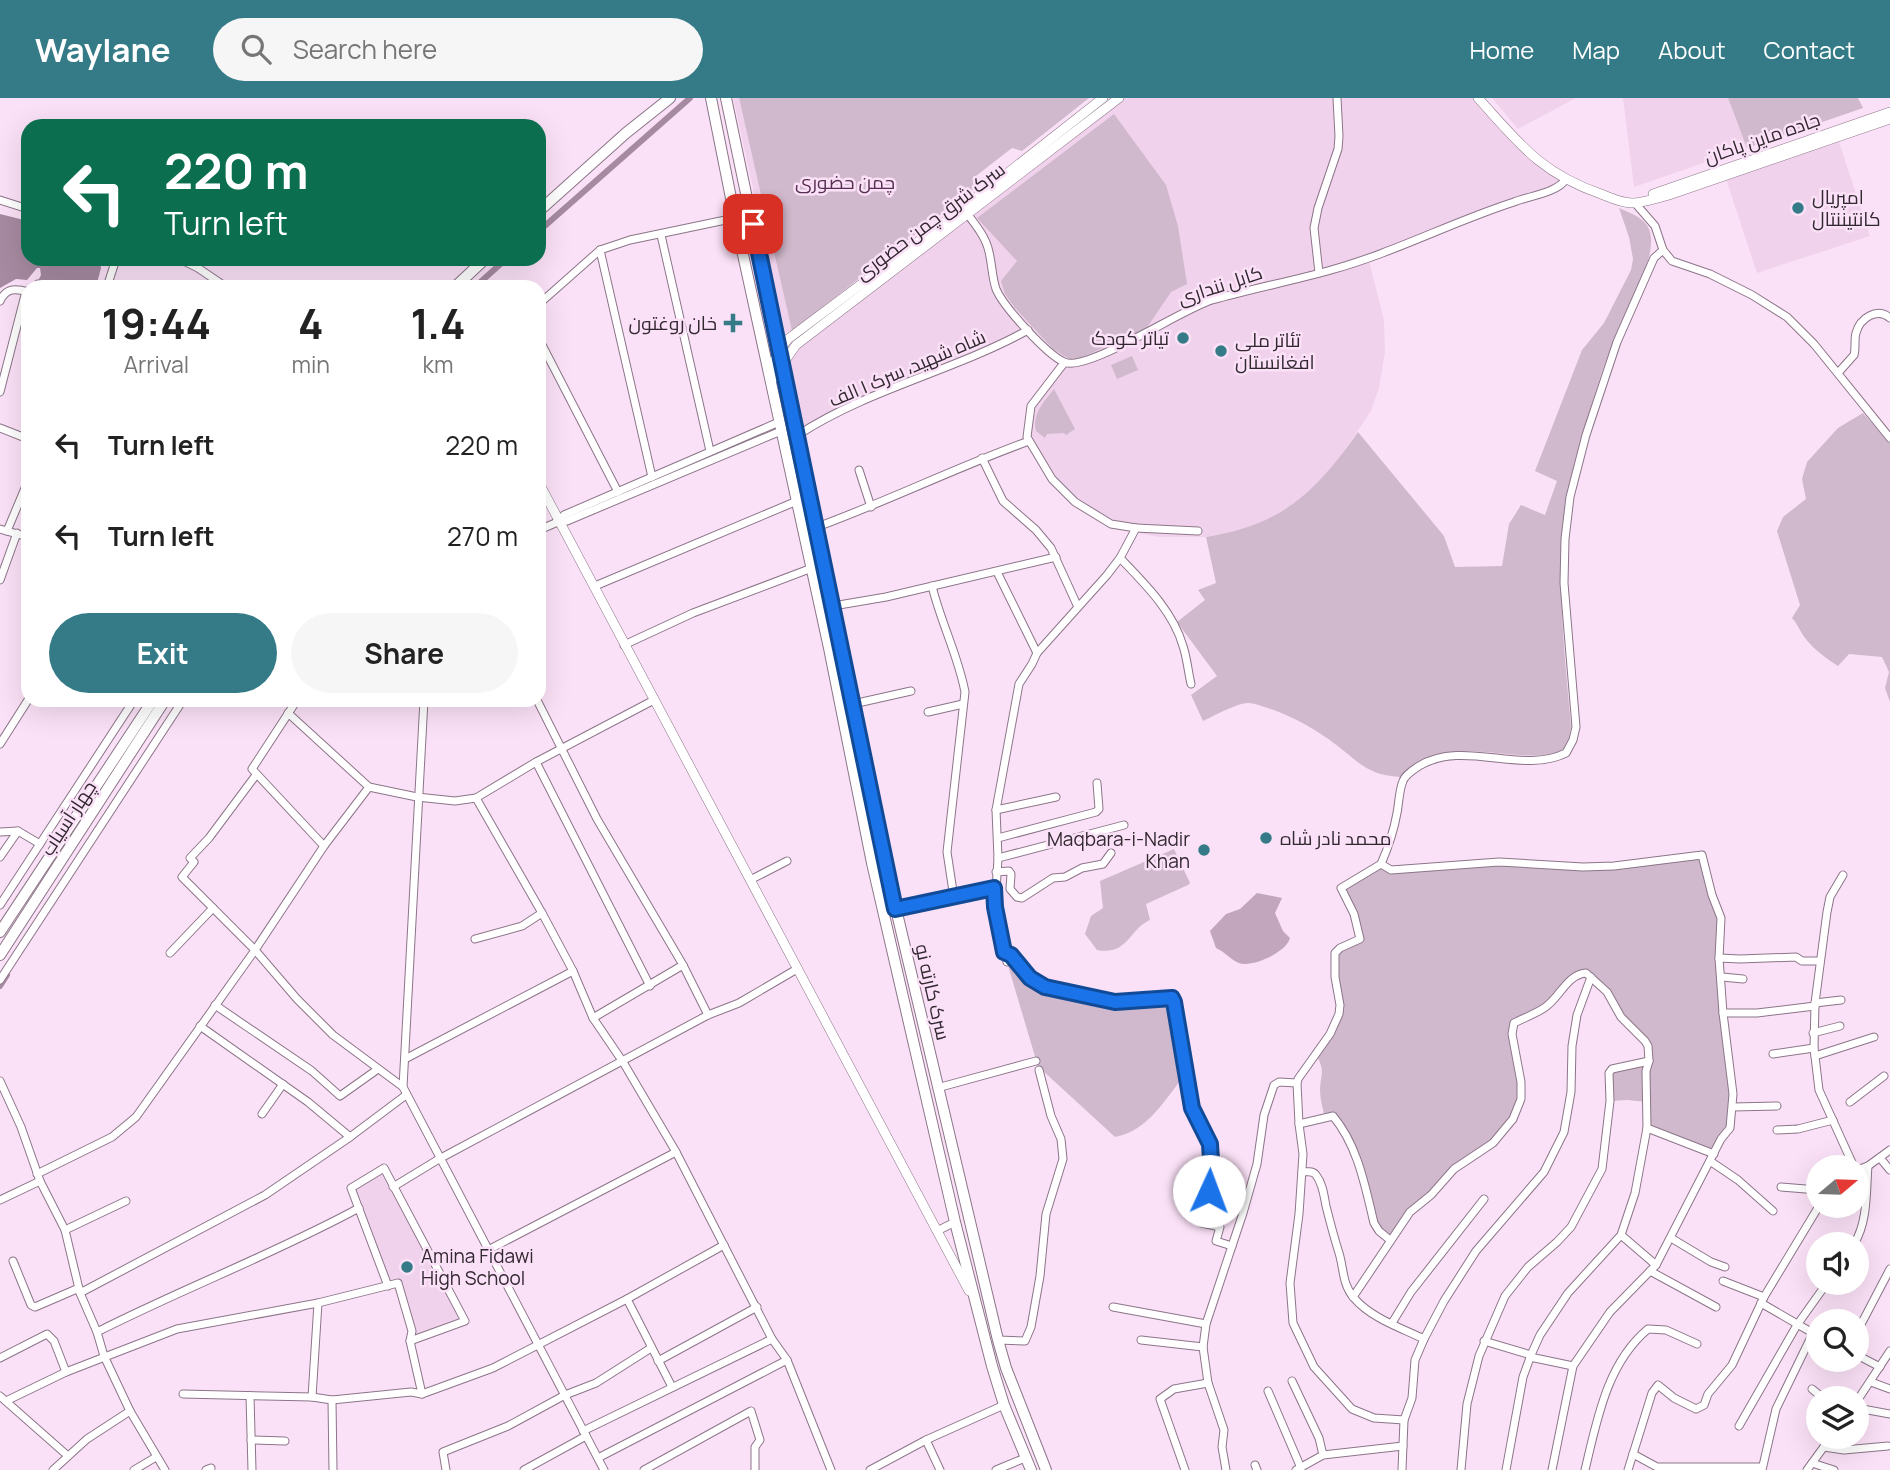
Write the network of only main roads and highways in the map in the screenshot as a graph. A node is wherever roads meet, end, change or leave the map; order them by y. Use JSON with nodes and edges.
{"nodes":[{"id":1,"x":670,"y":98,"type":"edge"},
{"id":2,"x":711,"y":98,"type":"edge"},
{"id":3,"x":726,"y":98,"type":"edge"},
{"id":4,"x":1103,"y":98,"type":"edge"},
{"id":5,"x":1119,"y":98,"type":"edge"},
{"id":6,"x":1478,"y":98,"type":"edge"},
{"id":7,"x":1890,"y":112,"type":"edge"},
{"id":8,"x":1890,"y":119,"type":"edge"},
{"id":9,"x":1646,"y":200,"type":"junction"},
{"id":10,"x":546,"y":205,"type":"edge"},
{"id":11,"x":965,"y":211,"type":"junction"},
{"id":12,"x":478,"y":266,"type":"edge"},
{"id":13,"x":462,"y":280,"type":"edge"},
{"id":14,"x":780,"y":349,"type":"junction"},
{"id":15,"x":783,"y":365,"type":"junction"},
{"id":16,"x":770,"y":375,"type":"junction"},
{"id":17,"x":546,"y":496,"type":"edge"},
{"id":18,"x":148,"y":707,"type":"edge"},
{"id":19,"x":160,"y":707,"type":"edge"},
{"id":20,"x":0,"y":932,"type":"edge"},
{"id":21,"x":0,"y":955,"type":"edge"},
{"id":22,"x":980,"y":1260,"type":"junction"},
{"id":23,"x":968,"y":1266,"type":"junction"},
{"id":24,"x":978,"y":1311,"type":"junction"},
{"id":25,"x":1031,"y":1470,"type":"edge"},
{"id":26,"x":1046,"y":1470,"type":"edge"}],
"edges":[{"from":1,"to":10,"type":"highway"},
{"from":2,"to":16,"type":"highway","name":"سرک کارته نو"},
{"from":3,"to":14,"type":"highway","name":"سرک کارته نو"},
{"from":4,"to":11,"type":"main road","name":"سرک شرق چمن حضوری"},
{"from":5,"to":11,"type":"main road","name":"سرک شرق چمن حضوری"},
{"from":6,"to":9,"type":"main road","name":"جاده ماین پاکان"},
{"from":7,"to":9,"type":"main road","name":"جاده ماین پاکان"},
{"from":8,"to":9,"type":"main road","name":"جاده ماین پاکان"},
{"from":11,"to":14,"type":"main road","name":"سرک شرق چمن حضوری"},
{"from":11,"to":15,"type":"main road","name":"سرک شرق چمن حضوری"},
{"from":12,"to":13,"type":"highway"},
{"from":14,"to":15,"type":"highway","name":"سرک کارته نو"},
{"from":14,"to":16,"type":"main road"},
{"from":15,"to":16,"type":"main road","name":"سرک شرق چمن حضوری"},
{"from":15,"to":22,"type":"highway","name":"سرک کارته نو"},
{"from":16,"to":23,"type":"highway","name":"سرک کارته نو"},
{"from":17,"to":24,"type":"main road"},
{"from":18,"to":20,"type":"highway","name":"چهار آسیاب"},
{"from":19,"to":21,"type":"highway","name":"چهار آسیاب"},
{"from":22,"to":23,"type":"highway"},
{"from":22,"to":26,"type":"highway","name":"سرک کارته نو"},
{"from":23,"to":24,"type":"highway","name":"سرک کارته نو"},
{"from":24,"to":25,"type":"highway","name":"سرک کارته نو"}]}
